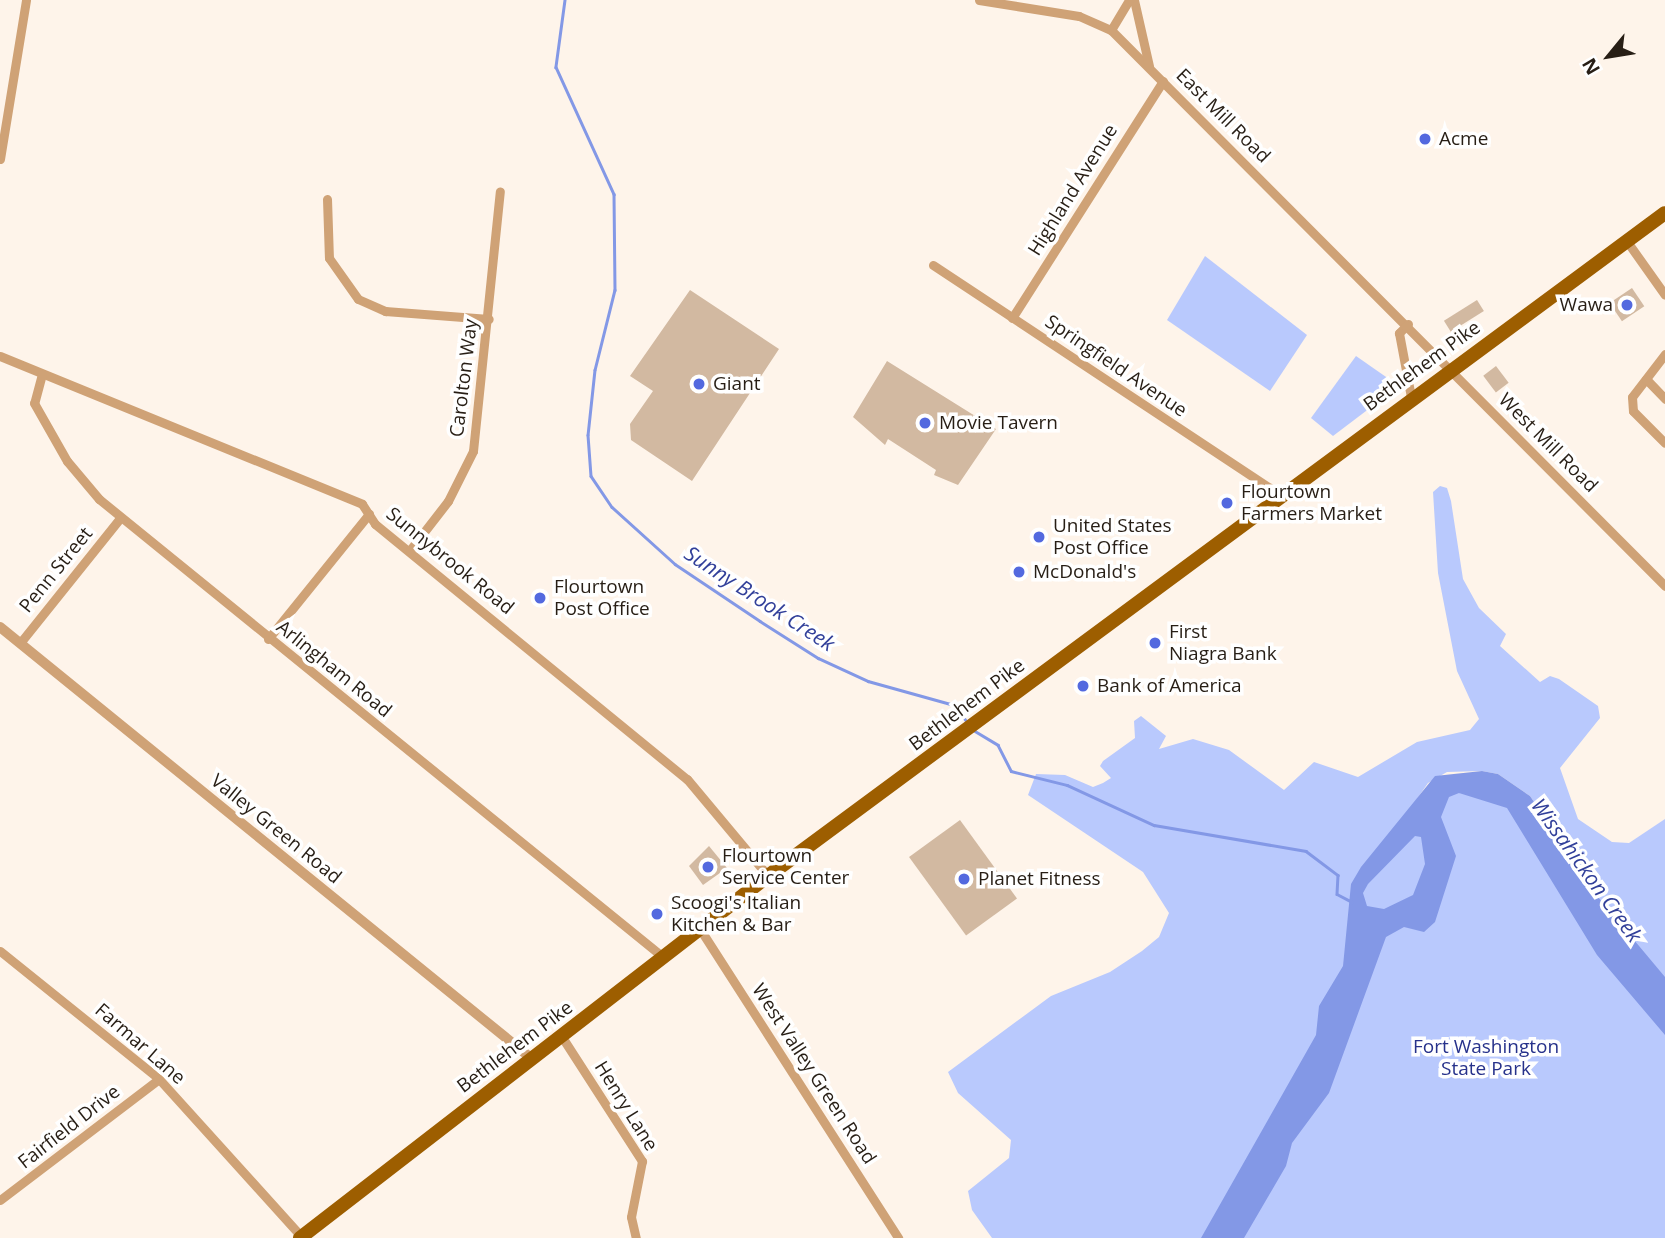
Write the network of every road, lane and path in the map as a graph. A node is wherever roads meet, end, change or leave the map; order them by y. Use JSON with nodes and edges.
{"nodes":[{"id":1,"x":26,"y":0,"type":"edge"},
{"id":2,"x":979,"y":0,"type":"edge"},
{"id":3,"x":1131,"y":0,"type":"edge"},
{"id":4,"x":1111,"y":30,"type":"junction"},
{"id":5,"x":1149,"y":67,"type":"junction"},
{"id":6,"x":1163,"y":81,"type":"junction"},
{"id":7,"x":1,"y":159,"type":"edge"},
{"id":8,"x":500,"y":191,"type":"dead end"},
{"id":9,"x":327,"y":200,"type":"dead end"},
{"id":10,"x":1665,"y":213,"type":"edge"},
{"id":11,"x":1626,"y":240,"type":"junction"},
{"id":12,"x":933,"y":265,"type":"dead end"},
{"id":13,"x":1665,"y":295,"type":"edge"},
{"id":14,"x":1012,"y":318,"type":"junction"},
{"id":15,"x":489,"y":319,"type":"junction"},
{"id":16,"x":1408,"y":324,"type":"junction"},
{"id":17,"x":1665,"y":354,"type":"edge"},
{"id":18,"x":2,"y":357,"type":"edge"},
{"id":19,"x":1450,"y":368,"type":"junction"},
{"id":20,"x":42,"y":374,"type":"junction"},
{"id":21,"x":1646,"y":379,"type":"junction"},
{"id":22,"x":1411,"y":397,"type":"junction"},
{"id":23,"x":1665,"y":399,"type":"edge"},
{"id":24,"x":1665,"y":443,"type":"edge"},
{"id":25,"x":1280,"y":495,"type":"junction"},
{"id":26,"x":369,"y":514,"type":"junction"},
{"id":27,"x":120,"y":518,"type":"junction"},
{"id":28,"x":410,"y":550,"type":"junction"},
{"id":29,"x":1665,"y":586,"type":"edge"},
{"id":30,"x":0,"y":626,"type":"edge"},
{"id":31,"x":268,"y":639,"type":"junction"},
{"id":32,"x":20,"y":643,"type":"junction"},
{"id":33,"x":768,"y":876,"type":"junction"},
{"id":34,"x":700,"y":929,"type":"junction"},
{"id":35,"x":0,"y":951,"type":"edge"},
{"id":36,"x":663,"y":957,"type":"junction"},
{"id":37,"x":562,"y":1037,"type":"junction"},
{"id":38,"x":531,"y":1058,"type":"junction"},
{"id":39,"x":159,"y":1079,"type":"junction"},
{"id":40,"x":0,"y":1200,"type":"edge"},
{"id":41,"x":301,"y":1238,"type":"edge"},
{"id":42,"x":636,"y":1238,"type":"edge"},
{"id":43,"x":898,"y":1238,"type":"edge"}],
"edges":[{"from":1,"to":7,"type":"street"},
{"from":2,"to":4,"type":"street","name":"East Mill Road"},
{"from":3,"to":4,"type":"street"},
{"from":3,"to":5,"type":"street"},
{"from":4,"to":5,"type":"street","name":"East Mill Road"},
{"from":5,"to":6,"type":"street","name":"East Mill Road"},
{"from":6,"to":14,"type":"street","name":"Highland Avenue"},
{"from":6,"to":16,"type":"street","name":"East Mill Road"},
{"from":8,"to":15,"type":"street","name":"Carolton Way"},
{"from":9,"to":15,"type":"street"},
{"from":10,"to":11,"type":"main road","name":"Bethlehem Pike"},
{"from":11,"to":13,"type":"street"},
{"from":11,"to":19,"type":"main road","name":"Bethlehem Pike"},
{"from":12,"to":14,"type":"street","name":"Springfield Avenue"},
{"from":14,"to":25,"type":"street","name":"Springfield Avenue"},
{"from":15,"to":28,"type":"street","name":"Carolton Way"},
{"from":16,"to":19,"type":"street","name":"West Mill Road"},
{"from":16,"to":22,"type":"street"},
{"from":17,"to":21,"type":"street"},
{"from":18,"to":20,"type":"street","name":"Sunnybrook Road"},
{"from":19,"to":22,"type":"main road","name":"Bethlehem Pike"},
{"from":19,"to":29,"type":"street","name":"West Mill Road"},
{"from":20,"to":26,"type":"street","name":"Sunnybrook Road"},
{"from":20,"to":27,"type":"street","name":"Arlingham Road"},
{"from":21,"to":23,"type":"street"},
{"from":21,"to":24,"type":"street"},
{"from":22,"to":25,"type":"main road","name":"Bethlehem Pike"},
{"from":25,"to":33,"type":"main road","name":"Bethlehem Pike"},
{"from":26,"to":28,"type":"street","name":"Sunnybrook Road"},
{"from":26,"to":31,"type":"street"},
{"from":27,"to":31,"type":"street","name":"Arlingham Road"},
{"from":27,"to":32,"type":"street","name":"Penn Street"},
{"from":28,"to":33,"type":"street","name":"Sunnybrook Road"},
{"from":30,"to":32,"type":"street","name":"Valley Green Road"},
{"from":31,"to":36,"type":"street","name":"Arlingham Road"},
{"from":32,"to":38,"type":"street","name":"Valley Green Road"},
{"from":33,"to":34,"type":"main road","name":"Bethlehem Pike"},
{"from":34,"to":36,"type":"main road","name":"Bethlehem Pike"},
{"from":34,"to":43,"type":"street","name":"West Valley Green Road"},
{"from":35,"to":39,"type":"street","name":"Farmar Lane"},
{"from":36,"to":37,"type":"main road","name":"Bethlehem Pike"},
{"from":37,"to":38,"type":"main road","name":"Bethlehem Pike"},
{"from":37,"to":42,"type":"street","name":"Henry Lane"},
{"from":38,"to":41,"type":"main road","name":"Bethlehem Pike"},
{"from":39,"to":40,"type":"street","name":"Fairfield Drive"},
{"from":39,"to":41,"type":"street","name":"Farmar Lane"}]}
